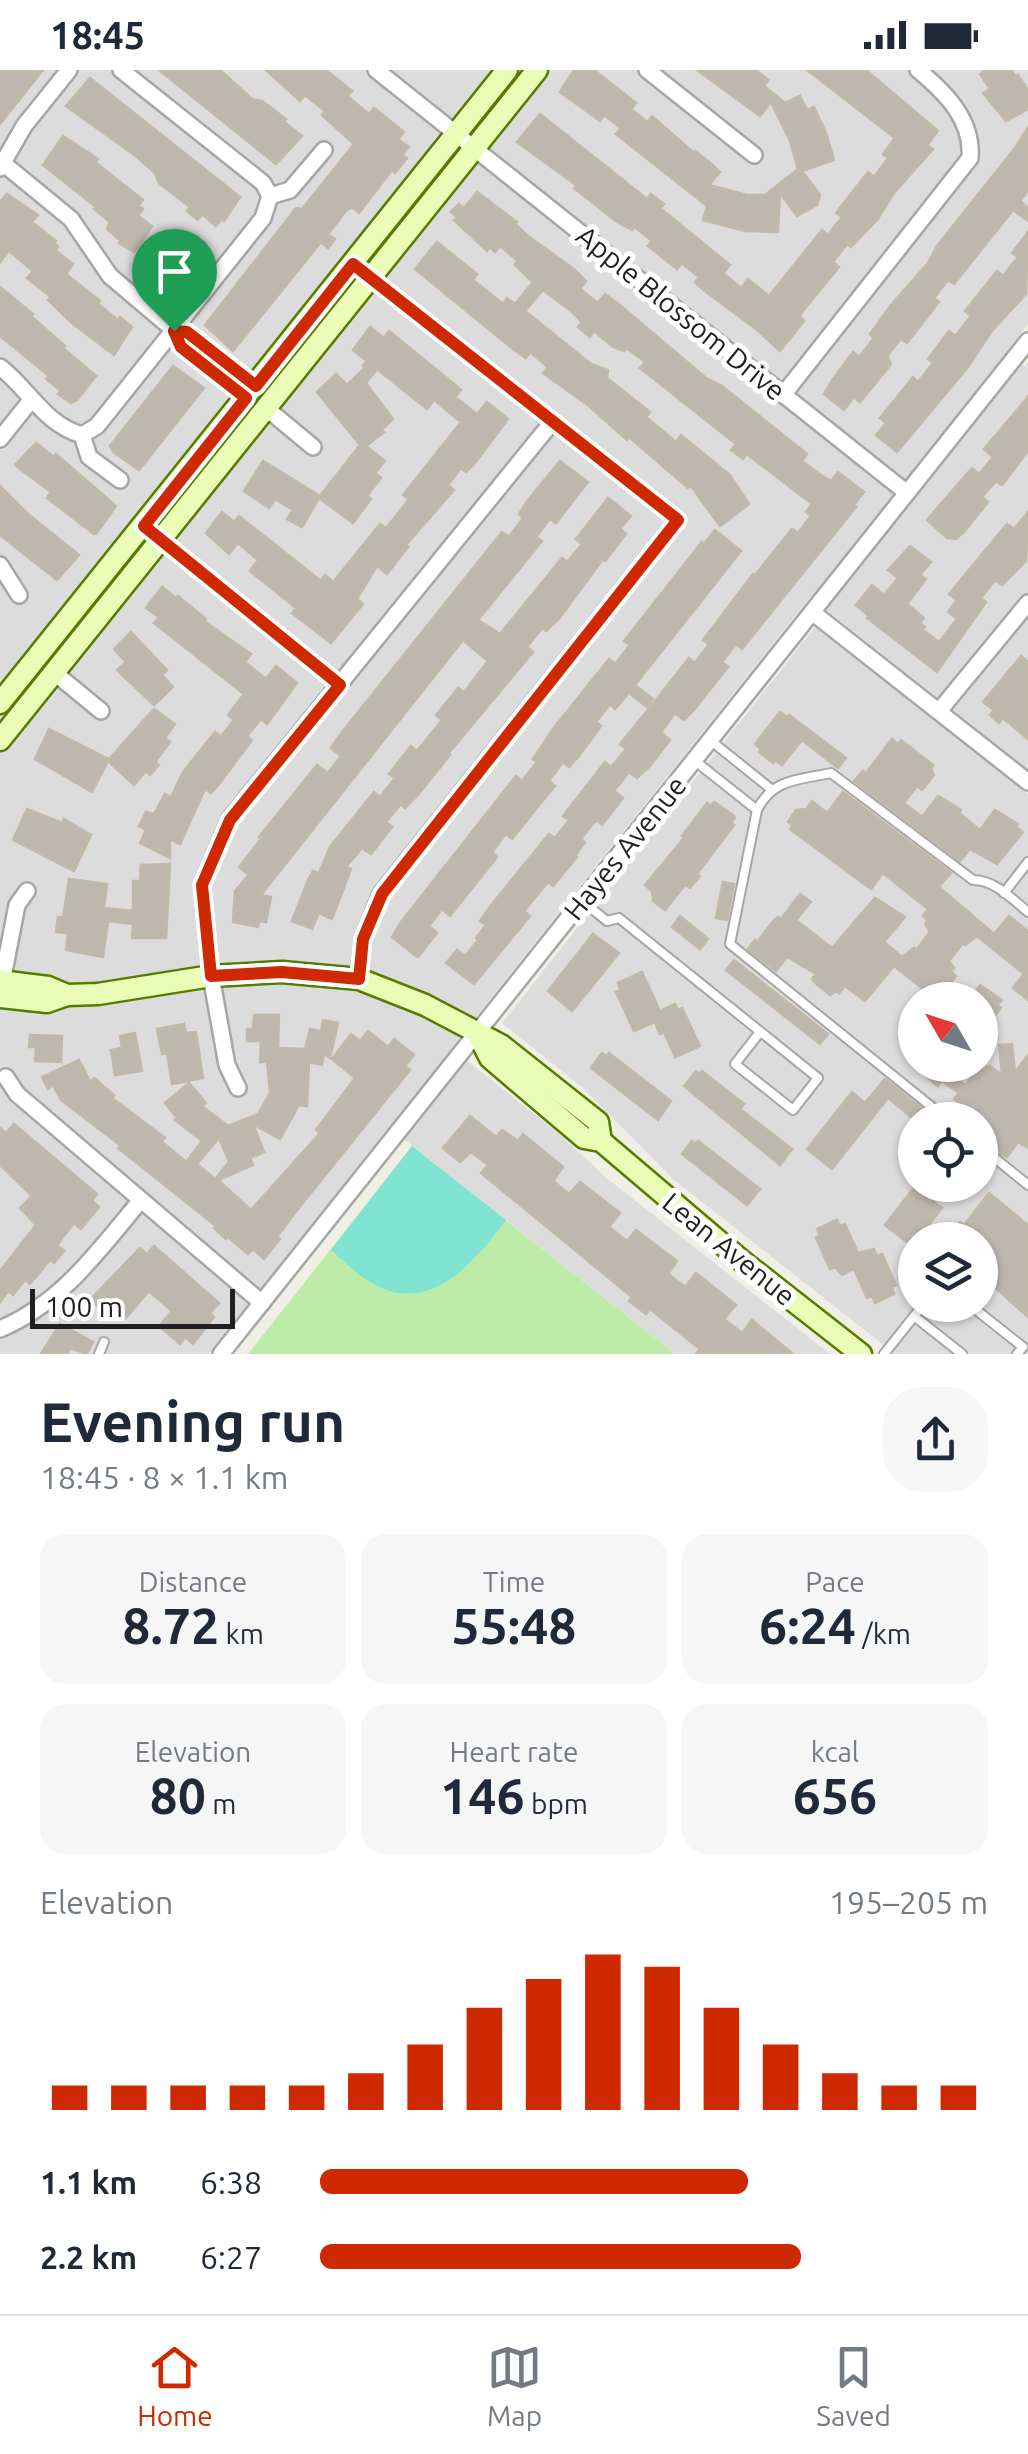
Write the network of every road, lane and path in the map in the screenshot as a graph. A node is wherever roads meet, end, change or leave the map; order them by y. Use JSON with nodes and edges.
{"nodes":[{"id":1,"x":69,"y":70,"type":"edge"},
{"id":2,"x":121,"y":70,"type":"edge"},
{"id":3,"x":376,"y":70,"type":"edge"},
{"id":4,"x":507,"y":70,"type":"edge"},
{"id":5,"x":537,"y":70,"type":"edge"},
{"id":6,"x":647,"y":70,"type":"edge"},
{"id":7,"x":918,"y":70,"type":"edge"},
{"id":8,"x":456,"y":134,"type":"junction"},
{"id":9,"x":474,"y":148,"type":"junction"},
{"id":10,"x":324,"y":150,"type":"dead end"},
{"id":11,"x":754,"y":155,"type":"dead end"},
{"id":12,"x":2,"y":166,"type":"edge"},
{"id":13,"x":270,"y":196,"type":"junction"},
{"id":14,"x":353,"y":264,"type":"junction"},
{"id":15,"x":370,"y":278,"type":"junction"},
{"id":16,"x":174,"y":331,"type":"junction"},
{"id":17,"x":1028,"y":341,"type":"edge"},
{"id":18,"x":0,"y":366,"type":"edge"},
{"id":19,"x":251,"y":392,"type":"junction"},
{"id":20,"x":783,"y":395,"type":"junction"},
{"id":21,"x":32,"y":399,"type":"junction"},
{"id":22,"x":266,"y":408,"type":"junction"},
{"id":23,"x":553,"y":422,"type":"junction"},
{"id":24,"x":82,"y":434,"type":"junction"},
{"id":25,"x":0,"y":438,"type":"edge"},
{"id":26,"x":313,"y":447,"type":"dead end"},
{"id":27,"x":120,"y":480,"type":"dead end"},
{"id":28,"x":907,"y":493,"type":"junction"},
{"id":29,"x":144,"y":526,"type":"junction"},
{"id":30,"x":161,"y":540,"type":"junction"},
{"id":31,"x":0,"y":565,"type":"edge"},
{"id":32,"x":19,"y":595,"type":"dead end"},
{"id":33,"x":1028,"y":603,"type":"edge"},
{"id":34,"x":812,"y":612,"type":"junction"},
{"id":35,"x":56,"y":674,"type":"junction"},
{"id":36,"x":340,"y":685,"type":"junction"},
{"id":37,"x":0,"y":703,"type":"edge"},
{"id":38,"x":101,"y":710,"type":"dead end"},
{"id":39,"x":939,"y":712,"type":"junction"},
{"id":40,"x":0,"y":740,"type":"edge"},
{"id":41,"x":710,"y":740,"type":"junction"},
{"id":42,"x":694,"y":760,"type":"junction"},
{"id":43,"x":1028,"y":782,"type":"edge"},
{"id":44,"x":771,"y":789,"type":"junction"},
{"id":45,"x":757,"y":810,"type":"junction"},
{"id":46,"x":1028,"y":862,"type":"edge"},
{"id":47,"x":27,"y":891,"type":"dead end"},
{"id":48,"x":1004,"y":893,"type":"junction"},
{"id":49,"x":582,"y":901,"type":"junction"},
{"id":50,"x":1028,"y":912,"type":"edge"},
{"id":51,"x":211,"y":976,"type":"junction"},
{"id":52,"x":359,"y":979,"type":"junction"},
{"id":53,"x":1,"y":986,"type":"edge"},
{"id":54,"x":760,"y":1032,"type":"junction"},
{"id":55,"x":476,"y":1033,"type":"junction"},
{"id":56,"x":6,"y":1077,"type":"dead end"},
{"id":57,"x":238,"y":1088,"type":"dead end"},
{"id":58,"x":926,"y":1102,"type":"edge"},
{"id":59,"x":998,"y":1161,"type":"edge"},
{"id":60,"x":1028,"y":1185,"type":"edge"},
{"id":61,"x":141,"y":1200,"type":"junction"},
{"id":62,"x":262,"y":1302,"type":"junction"},
{"id":63,"x":909,"y":1322,"type":"edge"},
{"id":64,"x":922,"y":1322,"type":"edge"},
{"id":65,"x":991,"y":1322,"type":"edge"},
{"id":66,"x":0,"y":1329,"type":"edge"},
{"id":67,"x":104,"y":1342,"type":"dead end"},
{"id":68,"x":98,"y":1354,"type":"edge"},
{"id":69,"x":221,"y":1354,"type":"edge"},
{"id":70,"x":861,"y":1354,"type":"edge"},
{"id":71,"x":884,"y":1354,"type":"edge"},
{"id":72,"x":962,"y":1354,"type":"edge"},
{"id":73,"x":1017,"y":1354,"type":"edge"}],
"edges":[{"from":1,"to":12,"type":"street"},
{"from":2,"to":13,"type":"street"},
{"from":3,"to":8,"type":"street","name":"Apple Blossom Drive"},
{"from":4,"to":8,"type":"street"},
{"from":5,"to":9,"type":"street"},
{"from":6,"to":11,"type":"street"},
{"from":7,"to":20,"type":"street"},
{"from":8,"to":9,"type":"street","name":"Apple Blossom Drive"},
{"from":8,"to":14,"type":"street"},
{"from":9,"to":15,"type":"street"},
{"from":9,"to":20,"type":"street","name":"Apple Blossom Drive"},
{"from":10,"to":13,"type":"street"},
{"from":12,"to":16,"type":"street"},
{"from":13,"to":16,"type":"street"},
{"from":14,"to":15,"type":"street"},
{"from":14,"to":19,"type":"street"},
{"from":15,"to":22,"type":"street"},
{"from":15,"to":23,"type":"street"},
{"from":16,"to":19,"type":"street"},
{"from":16,"to":24,"type":"street"},
{"from":17,"to":28,"type":"street","name":"Hayes Avenue"},
{"from":18,"to":21,"type":"street"},
{"from":19,"to":29,"type":"street"},
{"from":20,"to":28,"type":"street","name":"Apple Blossom Drive"},
{"from":21,"to":24,"type":"street"},
{"from":21,"to":25,"type":"street"},
{"from":22,"to":26,"type":"street"},
{"from":22,"to":30,"type":"street"},
{"from":23,"to":36,"type":"street"},
{"from":23,"to":52,"type":"street"},
{"from":24,"to":27,"type":"street"},
{"from":28,"to":34,"type":"street","name":"Hayes Avenue"},
{"from":29,"to":30,"type":"street"},
{"from":29,"to":37,"type":"street"},
{"from":30,"to":35,"type":"street"},
{"from":30,"to":36,"type":"street"},
{"from":31,"to":32,"type":"street"},
{"from":33,"to":39,"type":"street"},
{"from":34,"to":39,"type":"street"},
{"from":34,"to":41,"type":"street","name":"Hayes Avenue"},
{"from":35,"to":38,"type":"street"},
{"from":35,"to":40,"type":"street"},
{"from":36,"to":51,"type":"street"},
{"from":39,"to":43,"type":"street"},
{"from":41,"to":42,"type":"street","name":"Hayes Avenue"},
{"from":41,"to":44,"type":"lane"},
{"from":42,"to":45,"type":"lane"},
{"from":42,"to":49,"type":"street","name":"Hayes Avenue"},
{"from":44,"to":45,"type":"lane"},
{"from":44,"to":48,"type":"lane"},
{"from":45,"to":58,"type":"lane"},
{"from":46,"to":48,"type":"lane"},
{"from":47,"to":53,"type":"street"},
{"from":48,"to":50,"type":"lane"},
{"from":49,"to":54,"type":"lane"},
{"from":49,"to":55,"type":"street","name":"Hayes Avenue"},
{"from":51,"to":52,"type":"street","name":"Lean Avenue"},
{"from":51,"to":53,"type":"street","name":"Lean Avenue"},
{"from":51,"to":57,"type":"street"},
{"from":52,"to":55,"type":"street","name":"Lean Avenue"},
{"from":54,"to":54,"type":"lane"},
{"from":55,"to":62,"type":"street","name":"Hayes Avenue"},
{"from":55,"to":70,"type":"street","name":"Lean Avenue"},
{"from":56,"to":61,"type":"street"},
{"from":59,"to":60,"type":"lane"},
{"from":61,"to":62,"type":"street"},
{"from":61,"to":66,"type":"street"},
{"from":62,"to":69,"type":"street","name":"Hayes Avenue"},
{"from":63,"to":71,"type":"lane"},
{"from":64,"to":72,"type":"lane"},
{"from":65,"to":73,"type":"lane"},
{"from":67,"to":68,"type":"lane"}]}
